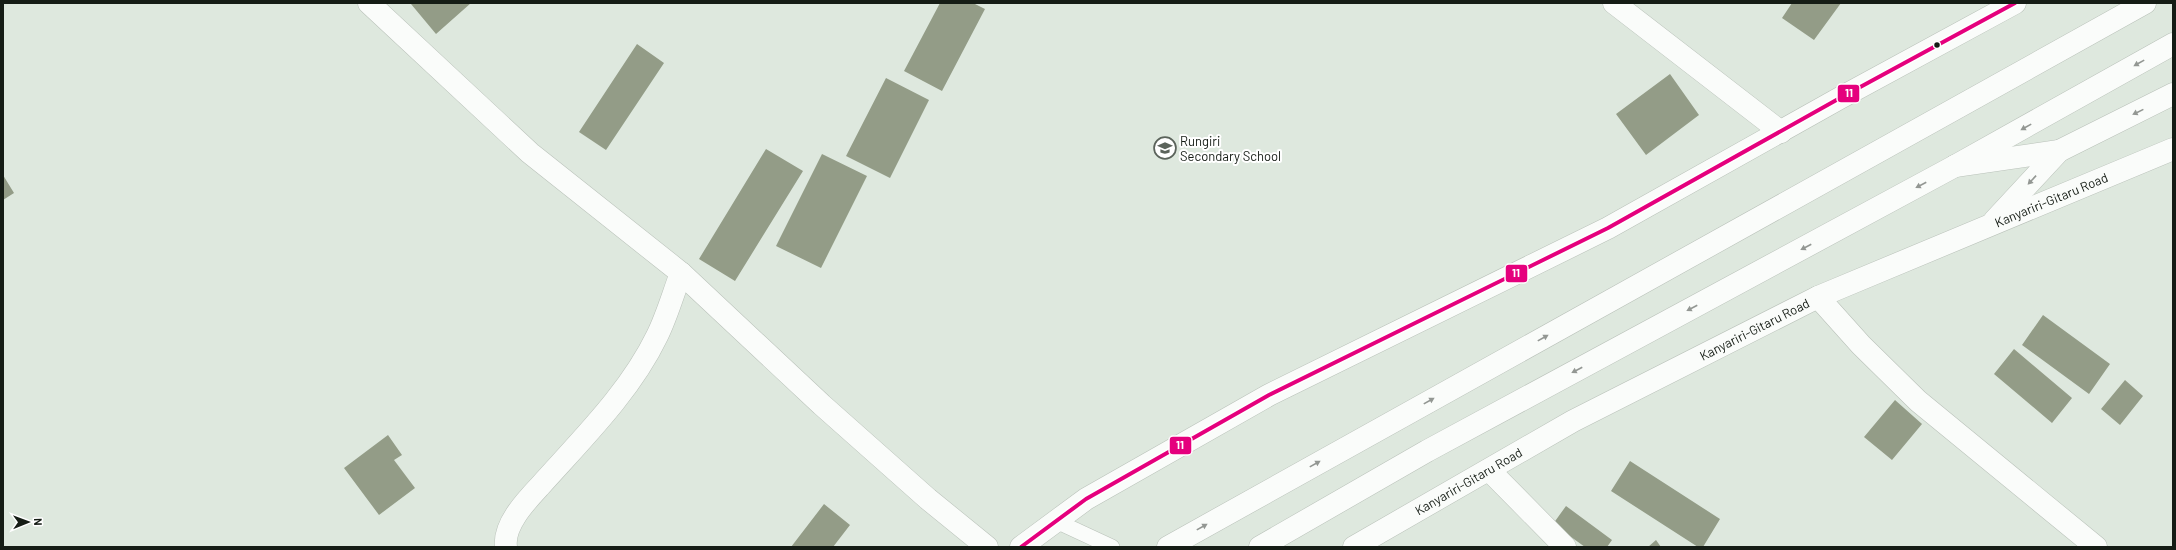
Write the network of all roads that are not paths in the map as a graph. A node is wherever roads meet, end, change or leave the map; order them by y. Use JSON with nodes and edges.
{"nodes":[{"id":1,"x":369,"y":3,"type":"edge"},
{"id":2,"x":1614,"y":3,"type":"edge"},
{"id":3,"x":2015,"y":3,"type":"edge"},
{"id":4,"x":2145,"y":3,"type":"edge"},
{"id":5,"x":1992,"y":9,"type":"edge"},
{"id":6,"x":2173,"y":44,"type":"edge"},
{"id":7,"x":2173,"y":94,"type":"edge"},
{"id":8,"x":1781,"y":132,"type":"junction"},
{"id":9,"x":2173,"y":149,"type":"edge"},
{"id":10,"x":2058,"y":151,"type":"junction"},
{"id":11,"x":1955,"y":166,"type":"junction"},
{"id":12,"x":1989,"y":226,"type":"junction"},
{"id":13,"x":681,"y":273,"type":"junction"},
{"id":14,"x":1818,"y":297,"type":"junction"},
{"id":15,"x":1489,"y":470,"type":"junction"},
{"id":16,"x":1056,"y":521,"type":"junction"},
{"id":17,"x":505,"y":547,"type":"edge"},
{"id":18,"x":987,"y":547,"type":"edge"},
{"id":19,"x":1021,"y":547,"type":"edge"},
{"id":20,"x":1112,"y":547,"type":"edge"},
{"id":21,"x":1168,"y":547,"type":"edge"},
{"id":22,"x":1260,"y":547,"type":"edge"},
{"id":23,"x":1354,"y":547,"type":"edge"},
{"id":24,"x":1565,"y":547,"type":"edge"},
{"id":25,"x":2096,"y":547,"type":"edge"}],
"edges":[{"from":1,"to":13,"type":"main road"},
{"from":2,"to":8,"type":"main road"},
{"from":3,"to":5,"type":"main road"},
{"from":21,"to":4,"type":"main road","one_way":true},
{"from":5,"to":8,"type":"main road"},
{"from":6,"to":11,"type":"main road","one_way":true},
{"from":7,"to":10,"type":"main road","one_way":true},
{"from":8,"to":16,"type":"main road"},
{"from":9,"to":12,"type":"main road","name":"Kanyariri-Gitaru Road"},
{"from":10,"to":11,"type":"main road"},
{"from":10,"to":12,"type":"main road","one_way":true},
{"from":11,"to":22,"type":"main road","one_way":true},
{"from":12,"to":14,"type":"main road","name":"Kanyariri-Gitaru Road"},
{"from":13,"to":17,"type":"main road"},
{"from":13,"to":18,"type":"main road"},
{"from":14,"to":15,"type":"main road","name":"Kanyariri-Gitaru Road"},
{"from":14,"to":25,"type":"main road"},
{"from":15,"to":23,"type":"main road","name":"Kanyariri-Gitaru Road"},
{"from":15,"to":24,"type":"main road"},
{"from":16,"to":19,"type":"main road"},
{"from":16,"to":20,"type":"lane"}]}
